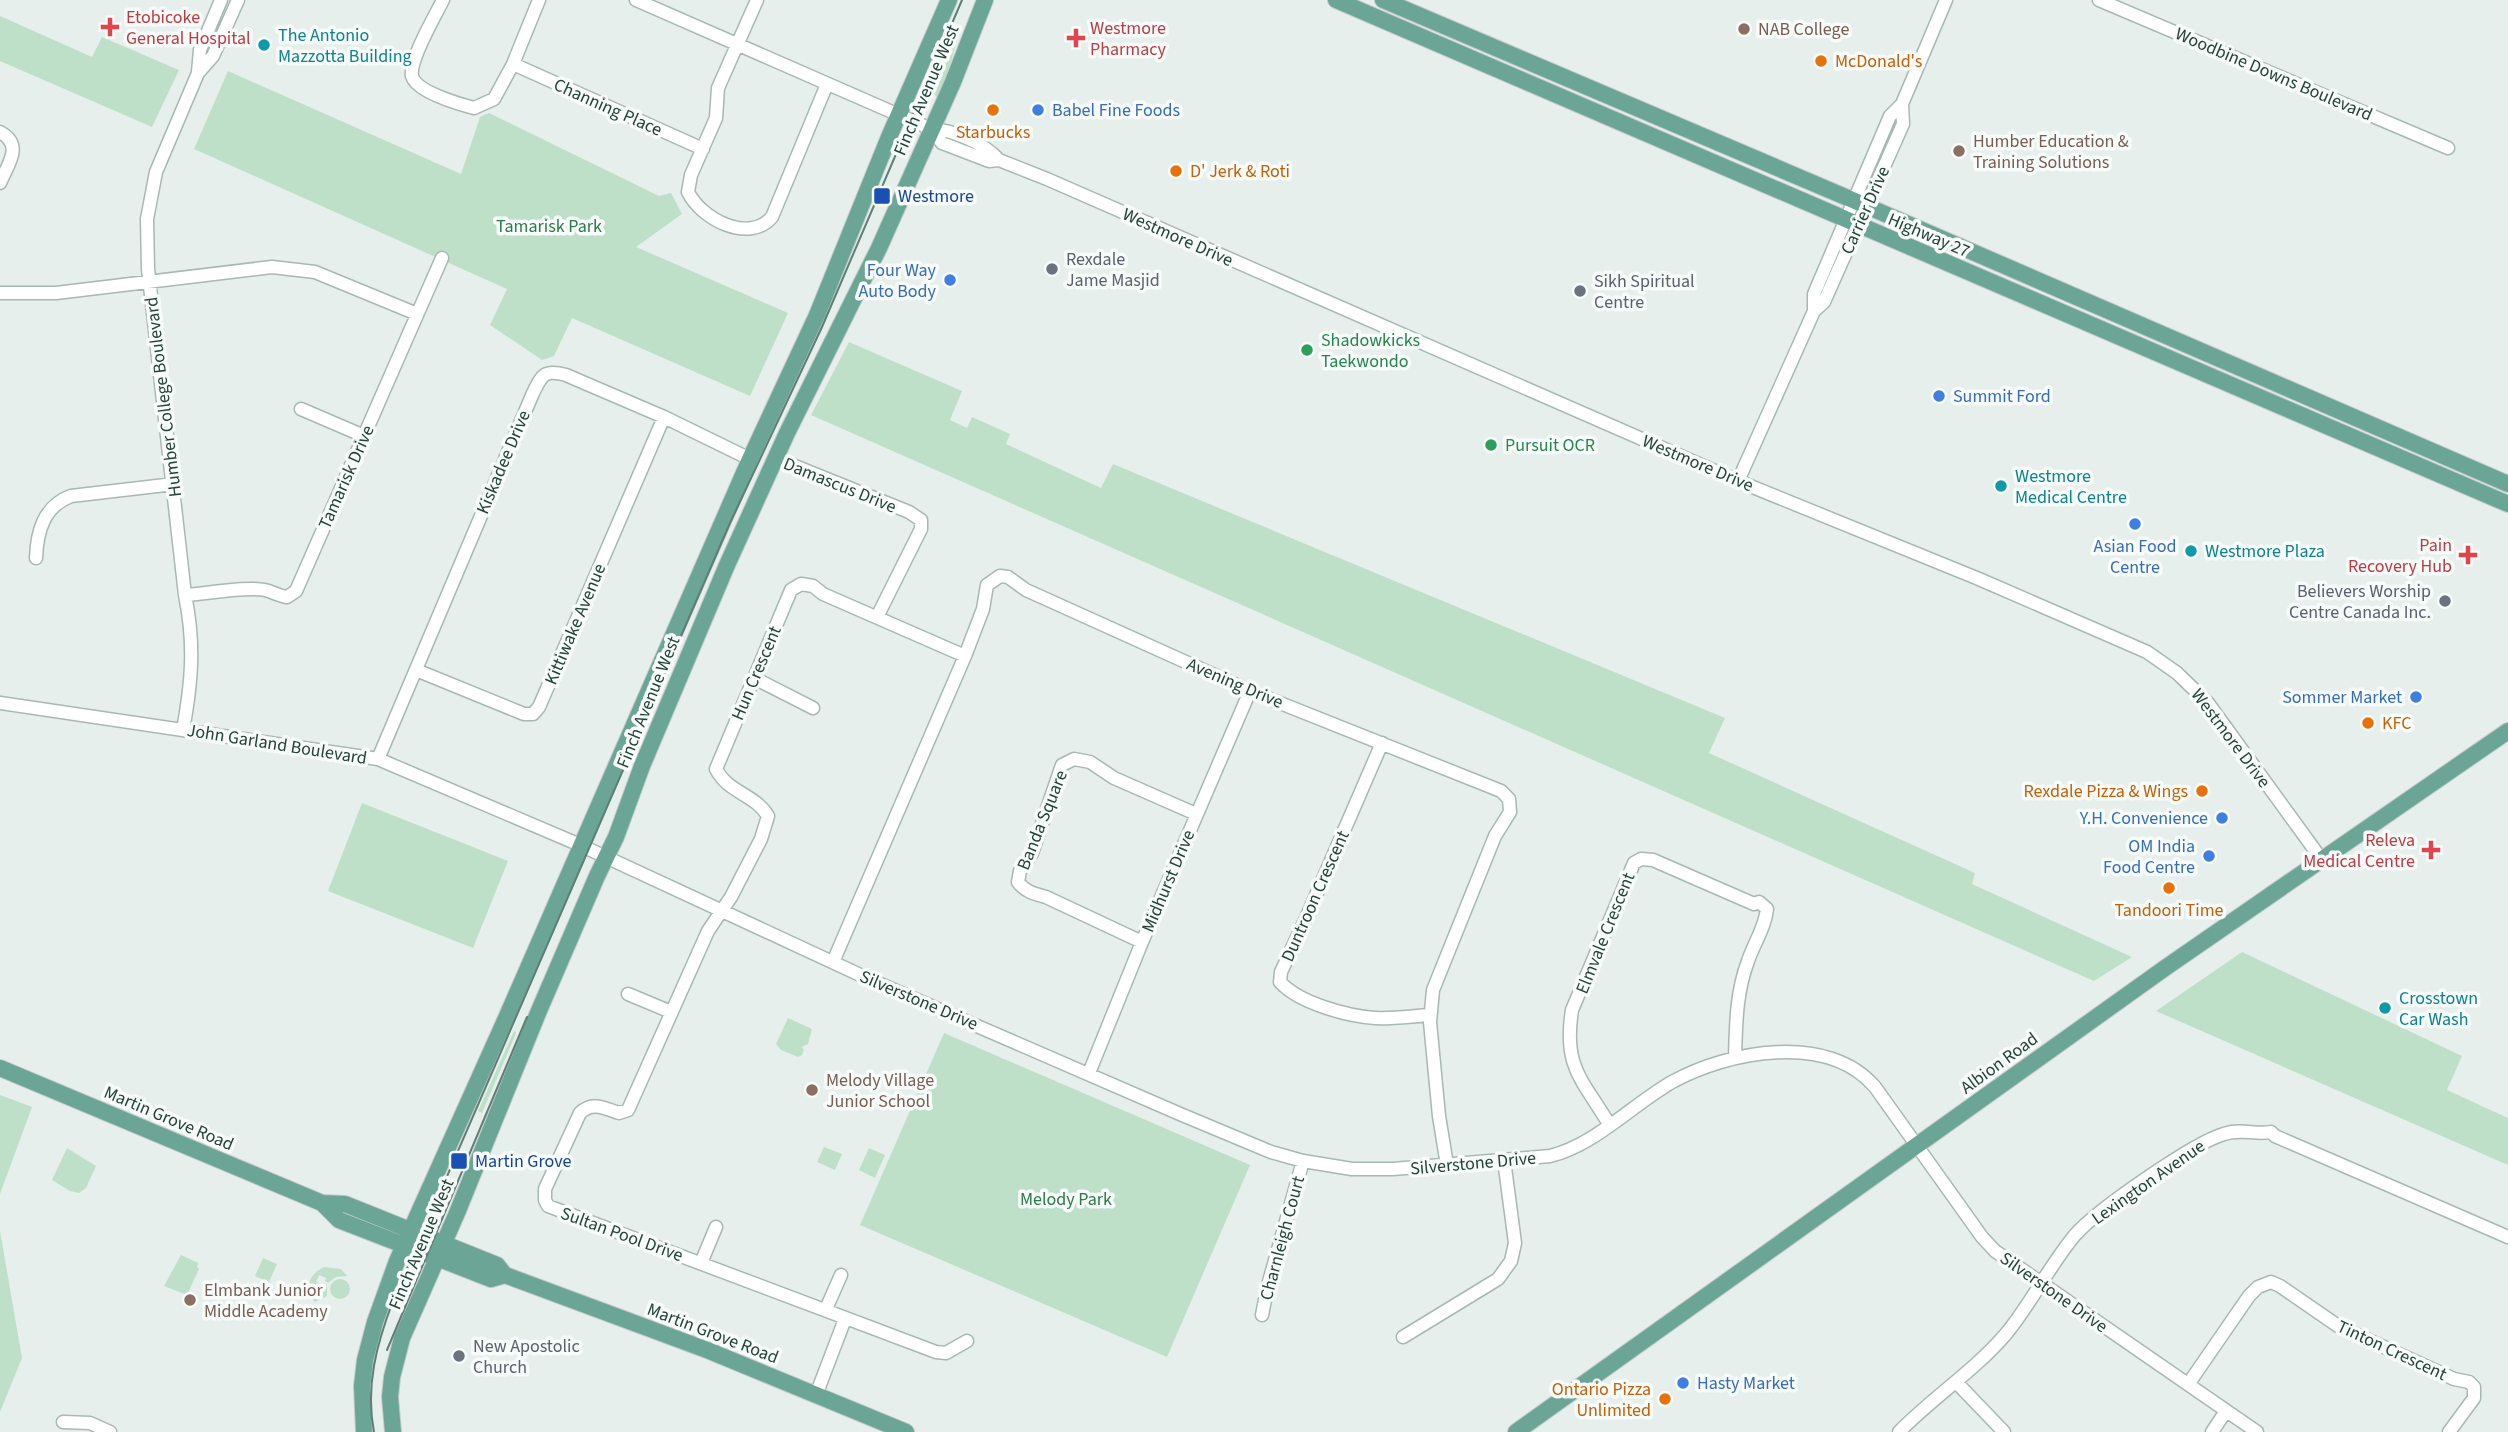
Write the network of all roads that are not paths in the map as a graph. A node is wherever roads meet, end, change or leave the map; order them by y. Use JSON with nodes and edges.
{"nodes":[{"id":1,"x":221,"y":0,"type":"edge"},
{"id":2,"x":238,"y":0,"type":"edge"},
{"id":3,"x":443,"y":0,"type":"edge"},
{"id":4,"x":539,"y":0,"type":"edge"},
{"id":5,"x":636,"y":0,"type":"edge"},
{"id":6,"x":757,"y":0,"type":"edge"},
{"id":7,"x":949,"y":0,"type":"edge"},
{"id":8,"x":985,"y":0,"type":"edge"},
{"id":9,"x":1336,"y":0,"type":"edge"},
{"id":10,"x":1383,"y":0,"type":"edge"},
{"id":11,"x":1946,"y":0,"type":"edge"},
{"id":12,"x":2099,"y":0,"type":"edge"},
{"id":13,"x":738,"y":44,"type":"junction"},
{"id":14,"x":513,"y":64,"type":"junction"},
{"id":15,"x":198,"y":73,"type":"junction"},
{"id":16,"x":827,"y":84,"type":"junction"},
{"id":17,"x":900,"y":114,"type":"junction"},
{"id":18,"x":931,"y":129,"type":"junction"},
{"id":19,"x":0,"y":132,"type":"edge"},
{"id":20,"x":2448,"y":148,"type":"dead end"},
{"id":21,"x":703,"y":149,"type":"junction"},
{"id":22,"x":0,"y":183,"type":"edge"},
{"id":23,"x":1861,"y":204,"type":"junction"},
{"id":24,"x":1852,"y":222,"type":"junction"},
{"id":25,"x":442,"y":258,"type":"dead end"},
{"id":26,"x":149,"y":282,"type":"junction"},
{"id":27,"x":0,"y":293,"type":"edge"},
{"id":28,"x":417,"y":314,"type":"junction"},
{"id":29,"x":301,"y":409,"type":"dead end"},
{"id":30,"x":664,"y":417,"type":"junction"},
{"id":31,"x":364,"y":436,"type":"junction"},
{"id":32,"x":775,"y":458,"type":"junction"},
{"id":33,"x":750,"y":459,"type":"junction"},
{"id":34,"x":1738,"y":481,"type":"junction"},
{"id":35,"x":174,"y":484,"type":"junction"},
{"id":36,"x":2508,"y":484,"type":"edge"},
{"id":37,"x":2508,"y":505,"type":"edge"},
{"id":38,"x":37,"y":558,"type":"dead end"},
{"id":39,"x":185,"y":596,"type":"junction"},
{"id":40,"x":877,"y":617,"type":"junction"},
{"id":41,"x":965,"y":656,"type":"junction"},
{"id":42,"x":415,"y":670,"type":"junction"},
{"id":43,"x":754,"y":678,"type":"junction"},
{"id":44,"x":1250,"y":691,"type":"junction"},
{"id":45,"x":0,"y":703,"type":"edge"},
{"id":46,"x":813,"y":708,"type":"dead end"},
{"id":47,"x":183,"y":730,"type":"junction"},
{"id":48,"x":2508,"y":731,"type":"edge"},
{"id":49,"x":1382,"y":743,"type":"junction"},
{"id":50,"x":378,"y":760,"type":"junction"},
{"id":51,"x":1196,"y":814,"type":"junction"},
{"id":52,"x":580,"y":845,"type":"junction"},
{"id":53,"x":606,"y":857,"type":"junction"},
{"id":54,"x":2322,"y":860,"type":"junction"},
{"id":55,"x":723,"y":910,"type":"junction"},
{"id":56,"x":1142,"y":942,"type":"junction"},
{"id":57,"x":833,"y":962,"type":"junction"},
{"id":58,"x":628,"y":994,"type":"dead end"},
{"id":59,"x":671,"y":1012,"type":"junction"},
{"id":60,"x":1430,"y":1014,"type":"junction"},
{"id":61,"x":1735,"y":1058,"type":"junction"},
{"id":62,"x":0,"y":1068,"type":"edge"},
{"id":63,"x":1089,"y":1073,"type":"junction"},
{"id":64,"x":1609,"y":1124,"type":"junction"},
{"id":65,"x":1917,"y":1145,"type":"junction"},
{"id":66,"x":1504,"y":1160,"type":"junction"},
{"id":67,"x":1303,"y":1161,"type":"junction"},
{"id":68,"x":1447,"y":1165,"type":"junction"},
{"id":69,"x":322,"y":1203,"type":"junction"},
{"id":70,"x":716,"y":1227,"type":"dead end"},
{"id":71,"x":412,"y":1230,"type":"junction"},
{"id":72,"x":2508,"y":1237,"type":"edge"},
{"id":73,"x":443,"y":1243,"type":"junction"},
{"id":74,"x":404,"y":1246,"type":"junction"},
{"id":75,"x":436,"y":1259,"type":"junction"},
{"id":76,"x":701,"y":1263,"type":"junction"},
{"id":77,"x":505,"y":1275,"type":"junction"},
{"id":78,"x":841,"y":1275,"type":"dead end"},
{"id":79,"x":2041,"y":1283,"type":"junction"},
{"id":80,"x":826,"y":1309,"type":"junction"},
{"id":81,"x":1262,"y":1315,"type":"dead end"},
{"id":82,"x":845,"y":1318,"type":"junction"},
{"id":83,"x":1404,"y":1337,"type":"dead end"},
{"id":84,"x":967,"y":1341,"type":"dead end"},
{"id":85,"x":1956,"y":1382,"type":"junction"},
{"id":86,"x":2189,"y":1383,"type":"junction"},
{"id":87,"x":816,"y":1395,"type":"junction"},
{"id":88,"x":2226,"y":1411,"type":"junction"},
{"id":89,"x":63,"y":1422,"type":"dead end"},
{"id":90,"x":110,"y":1432,"type":"edge"},
{"id":91,"x":364,"y":1432,"type":"edge"},
{"id":92,"x":393,"y":1432,"type":"edge"},
{"id":93,"x":906,"y":1432,"type":"edge"},
{"id":94,"x":1516,"y":1432,"type":"edge"},
{"id":95,"x":1899,"y":1432,"type":"edge"},
{"id":96,"x":2004,"y":1432,"type":"edge"},
{"id":97,"x":2212,"y":1432,"type":"edge"},
{"id":98,"x":2257,"y":1432,"type":"edge"},
{"id":99,"x":2449,"y":1432,"type":"edge"}],
"edges":[{"from":1,"to":15,"type":"street","name":"Humber College Boulevard"},
{"from":2,"to":15,"type":"street","name":"Humber College Boulevard"},
{"from":3,"to":14,"type":"street"},
{"from":4,"to":14,"type":"street"},
{"from":5,"to":13,"type":"street","name":"Westmore Drive"},
{"from":6,"to":13,"type":"street"},
{"from":7,"to":17,"type":"main road","name":"Finch Avenue West"},
{"from":8,"to":18,"type":"main road","name":"Finch Avenue West"},
{"from":9,"to":24,"type":"main road","name":"Highway 27"},
{"from":10,"to":23,"type":"main road","name":"Highway 27"},
{"from":11,"to":23,"type":"street","name":"Carrier Drive"},
{"from":12,"to":20,"type":"street","name":"Woodbine Downs Boulevard"},
{"from":13,"to":16,"type":"street","name":"Westmore Drive"},
{"from":13,"to":21,"type":"street"},
{"from":14,"to":21,"type":"street","name":"Channing Place"},
{"from":15,"to":26,"type":"street","name":"Humber College Boulevard"},
{"from":16,"to":17,"type":"street","name":"Westmore Drive"},
{"from":16,"to":21,"type":"street"},
{"from":17,"to":18,"type":"street","name":"Westmore Drive"},
{"from":17,"to":33,"type":"main road","name":"Finch Avenue West"},
{"from":18,"to":32,"type":"main road","name":"Finch Avenue West"},
{"from":18,"to":34,"type":"street","name":"Westmore Drive"},
{"from":19,"to":22,"type":"street"},
{"from":23,"to":24,"type":"street","name":"Carrier Drive"},
{"from":23,"to":36,"type":"main road","name":"Highway 27"},
{"from":24,"to":34,"type":"street","name":"Carrier Drive"},
{"from":24,"to":37,"type":"main road","name":"Highway 27"},
{"from":25,"to":28,"type":"street","name":"Tamarisk Drive"},
{"from":26,"to":27,"type":"street"},
{"from":26,"to":28,"type":"street"},
{"from":26,"to":35,"type":"street","name":"Humber College Boulevard"},
{"from":28,"to":31,"type":"street","name":"Tamarisk Drive"},
{"from":29,"to":31,"type":"street"},
{"from":30,"to":33,"type":"street","name":"Kiskadee Drive"},
{"from":30,"to":42,"type":"street","name":"Kittiwake Avenue"},
{"from":30,"to":42,"type":"street","name":"Kiskadee Drive"},
{"from":31,"to":39,"type":"street","name":"Tamarisk Drive"},
{"from":32,"to":40,"type":"street","name":"Damascus Drive"},
{"from":32,"to":53,"type":"main road","name":"Finch Avenue West"},
{"from":33,"to":52,"type":"main road","name":"Finch Avenue West"},
{"from":34,"to":54,"type":"street","name":"Westmore Drive"},
{"from":35,"to":38,"type":"street"},
{"from":35,"to":39,"type":"street","name":"Humber College Boulevard"},
{"from":39,"to":47,"type":"street","name":"Humber College Boulevard"},
{"from":40,"to":41,"type":"street","name":"Hun Crescent"},
{"from":40,"to":43,"type":"street","name":"Hun Crescent"},
{"from":41,"to":44,"type":"street","name":"Avening Drive"},
{"from":41,"to":57,"type":"street","name":"Avening Drive"},
{"from":42,"to":50,"type":"street","name":"Kiskadee Drive"},
{"from":43,"to":46,"type":"street"},
{"from":43,"to":55,"type":"street","name":"Hun Crescent"},
{"from":44,"to":49,"type":"street","name":"Avening Drive"},
{"from":44,"to":51,"type":"street","name":"Midhurst Drive"},
{"from":45,"to":47,"type":"street","name":"John Garland Boulevard"},
{"from":47,"to":50,"type":"street","name":"John Garland Boulevard"},
{"from":48,"to":54,"type":"main road","name":"Albion Road"},
{"from":49,"to":60,"type":"street","name":"Avening Drive"},
{"from":49,"to":60,"type":"street","name":"Duntroon Crescent"},
{"from":50,"to":52,"type":"street","name":"John Garland Boulevard"},
{"from":51,"to":56,"type":"street","name":"Midhurst Drive"},
{"from":51,"to":56,"type":"street","name":"Banda Square"},
{"from":52,"to":53,"type":"street","name":"Silverstone Drive"},
{"from":52,"to":71,"type":"main road","name":"Finch Avenue West"},
{"from":53,"to":55,"type":"street","name":"Silverstone Drive"},
{"from":53,"to":73,"type":"main road","name":"Finch Avenue West"},
{"from":54,"to":65,"type":"main road","name":"Albion Road"},
{"from":55,"to":57,"type":"street","name":"Silverstone Drive"},
{"from":55,"to":59,"type":"street","name":"Sultan Pool Drive"},
{"from":56,"to":63,"type":"street","name":"Midhurst Drive"},
{"from":57,"to":63,"type":"street","name":"Silverstone Drive"},
{"from":58,"to":59,"type":"street"},
{"from":59,"to":76,"type":"street","name":"Sultan Pool Drive"},
{"from":60,"to":68,"type":"street","name":"Avening Drive"},
{"from":61,"to":64,"type":"street","name":"Silverstone Drive"},
{"from":61,"to":64,"type":"street","name":"Elmvale Crescent"},
{"from":61,"to":65,"type":"street","name":"Silverstone Drive"},
{"from":62,"to":69,"type":"main road","name":"Martin Grove Road"},
{"from":63,"to":67,"type":"street","name":"Silverstone Drive"},
{"from":64,"to":66,"type":"street","name":"Silverstone Drive"},
{"from":65,"to":79,"type":"street","name":"Silverstone Drive"},
{"from":65,"to":94,"type":"main road","name":"Albion Road"},
{"from":66,"to":68,"type":"street","name":"Silverstone Drive"},
{"from":66,"to":83,"type":"street"},
{"from":67,"to":68,"type":"street","name":"Silverstone Drive"},
{"from":67,"to":81,"type":"street","name":"Charnleigh Court"},
{"from":69,"to":71,"type":"main road","name":"Martin Grove Road"},
{"from":69,"to":74,"type":"main road","name":"Martin Grove Road"},
{"from":70,"to":76,"type":"street"},
{"from":71,"to":73,"type":"main road","name":"Martin Grove Road"},
{"from":71,"to":74,"type":"main road","name":"Finch Avenue West"},
{"from":72,"to":79,"type":"street","name":"Lexington Avenue"},
{"from":73,"to":75,"type":"main road","name":"Finch Avenue West"},
{"from":73,"to":77,"type":"main road","name":"Martin Grove Road"},
{"from":74,"to":75,"type":"main road","name":"Martin Grove Road"},
{"from":74,"to":91,"type":"main road","name":"Finch Avenue West"},
{"from":75,"to":77,"type":"main road","name":"Martin Grove Road"},
{"from":75,"to":92,"type":"main road","name":"Finch Avenue West"},
{"from":76,"to":80,"type":"street","name":"Sultan Pool Drive"},
{"from":77,"to":87,"type":"main road","name":"Martin Grove Road"},
{"from":78,"to":80,"type":"street"},
{"from":79,"to":85,"type":"street","name":"Lexington Avenue"},
{"from":79,"to":86,"type":"street","name":"Silverstone Drive"},
{"from":80,"to":82,"type":"street","name":"Sultan Pool Drive"},
{"from":82,"to":84,"type":"street","name":"Sultan Pool Drive"},
{"from":82,"to":87,"type":"street"},
{"from":85,"to":95,"type":"street","name":"Lexington Avenue"},
{"from":85,"to":96,"type":"street"},
{"from":86,"to":88,"type":"street","name":"Silverstone Drive"},
{"from":86,"to":99,"type":"street","name":"Tinton Crescent"},
{"from":87,"to":93,"type":"main road","name":"Martin Grove Road"},
{"from":88,"to":97,"type":"street"},
{"from":88,"to":98,"type":"street","name":"Silverstone Drive"},
{"from":89,"to":90,"type":"street"}]}
